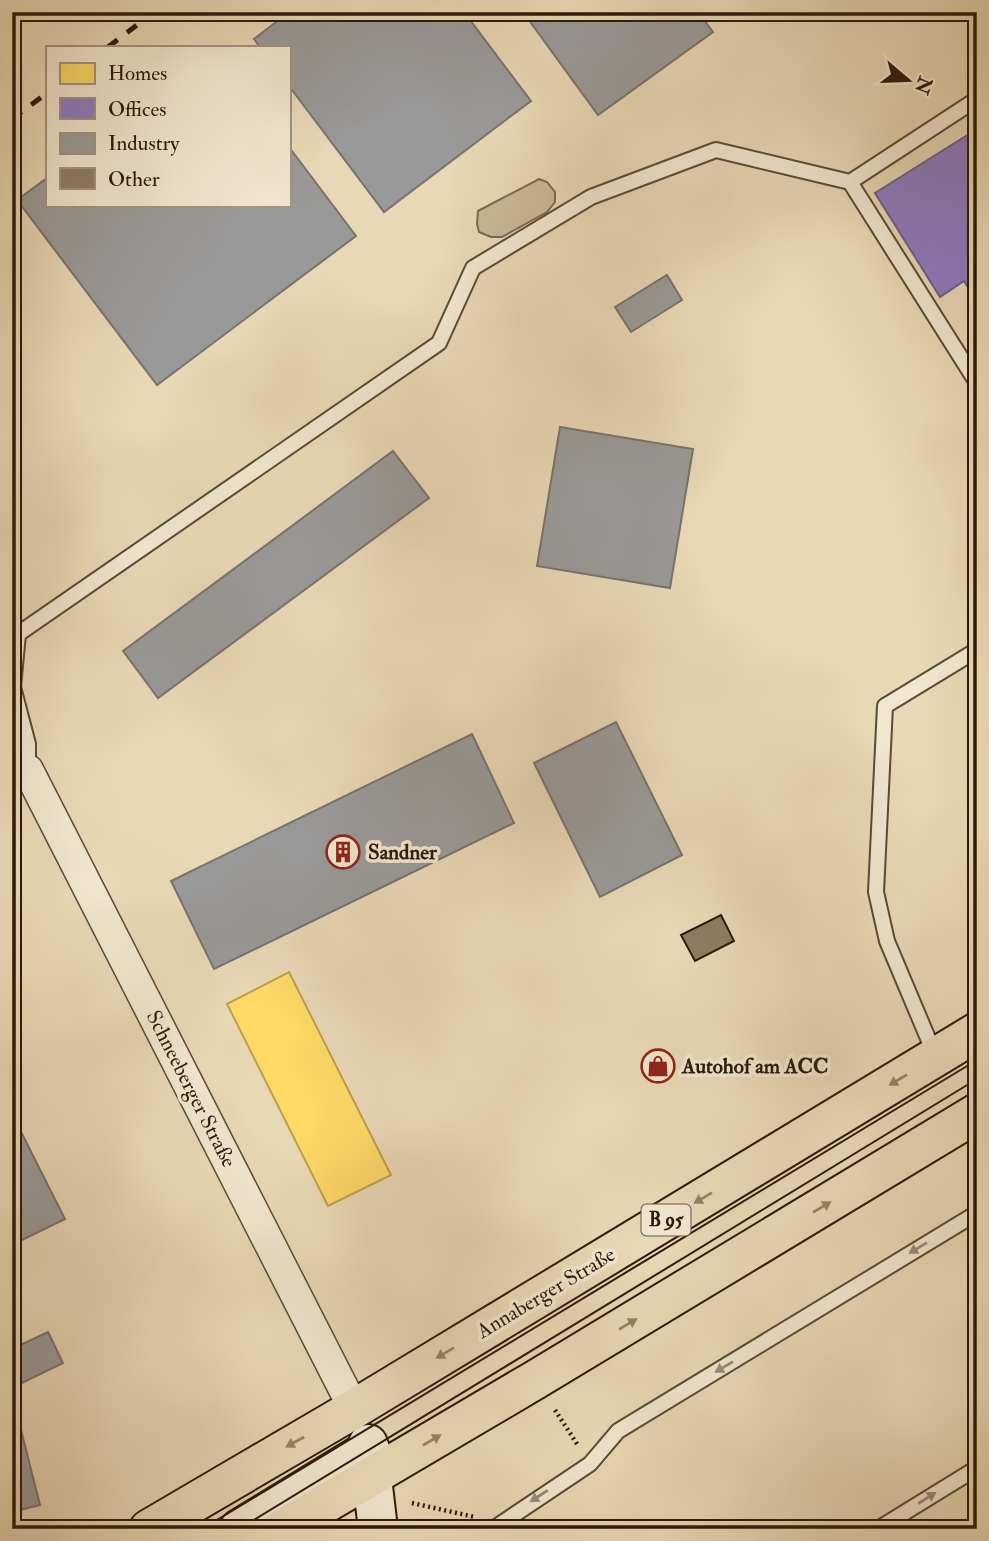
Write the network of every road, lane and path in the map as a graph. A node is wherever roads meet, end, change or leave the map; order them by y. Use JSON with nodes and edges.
{"nodes":[{"id":1,"x":977,"y":99,"type":"edge"},
{"id":2,"x":850,"y":183,"type":"junction"},
{"id":3,"x":977,"y":383,"type":"edge"},
{"id":4,"x":977,"y":650,"type":"edge"},
{"id":5,"x":28,"y":770,"type":"joint"},
{"id":6,"x":977,"y":1032,"type":"edge"},
{"id":7,"x":936,"y":1057,"type":"junction"},
{"id":8,"x":977,"y":1113,"type":"edge"},
{"id":9,"x":977,"y":1213,"type":"edge"},
{"id":10,"x":535,"y":1380,"type":"junction"},
{"id":11,"x":354,"y":1409,"type":"junction"},
{"id":12,"x":590,"y":1464,"type":"junction"},
{"id":13,"x":977,"y":1468,"type":"edge"},
{"id":14,"x":374,"y":1491,"type":"edge"},
{"id":15,"x":977,"y":1519,"type":"edge"},
{"id":16,"x":497,"y":1525,"type":"edge"},
{"id":17,"x":149,"y":1529,"type":"edge"},
{"id":18,"x":239,"y":1529,"type":"edge"},
{"id":19,"x":282,"y":1529,"type":"edge"},
{"id":20,"x":878,"y":1529,"type":"edge"},
{"id":21,"x":962,"y":1529,"type":"edge"}],
"edges":[{"from":1,"to":2,"type":"lane"},
{"from":2,"to":3,"type":"lane"},
{"from":2,"to":5,"type":"lane"},
{"from":4,"to":7,"type":"lane"},
{"from":5,"to":11,"type":"street","name":"Schneeberger Straße"},
{"from":6,"to":7,"type":"main road","name":"Annaberger Straße","number":"B 95"},
{"from":7,"to":11,"type":"main road","name":"Annaberger Straße","number":"B 95","one_way":true},
{"from":10,"to":8,"type":"main road","one_way":true},
{"from":9,"to":12,"type":"lane","one_way":true},
{"from":10,"to":12,"type":"path"},
{"from":14,"to":10,"type":"main road","one_way":true},
{"from":11,"to":14,"type":"street"},
{"from":11,"to":17,"type":"main road","name":"Annaberger Straße","number":"B 95","one_way":true},
{"from":12,"to":16,"type":"lane","one_way":true},
{"from":20,"to":13,"type":"lane","one_way":true},
{"from":14,"to":16,"type":"path"},
{"from":14,"to":18,"type":"street"},
{"from":14,"to":19,"type":"main road"},
{"from":15,"to":21,"type":"path"}]}
